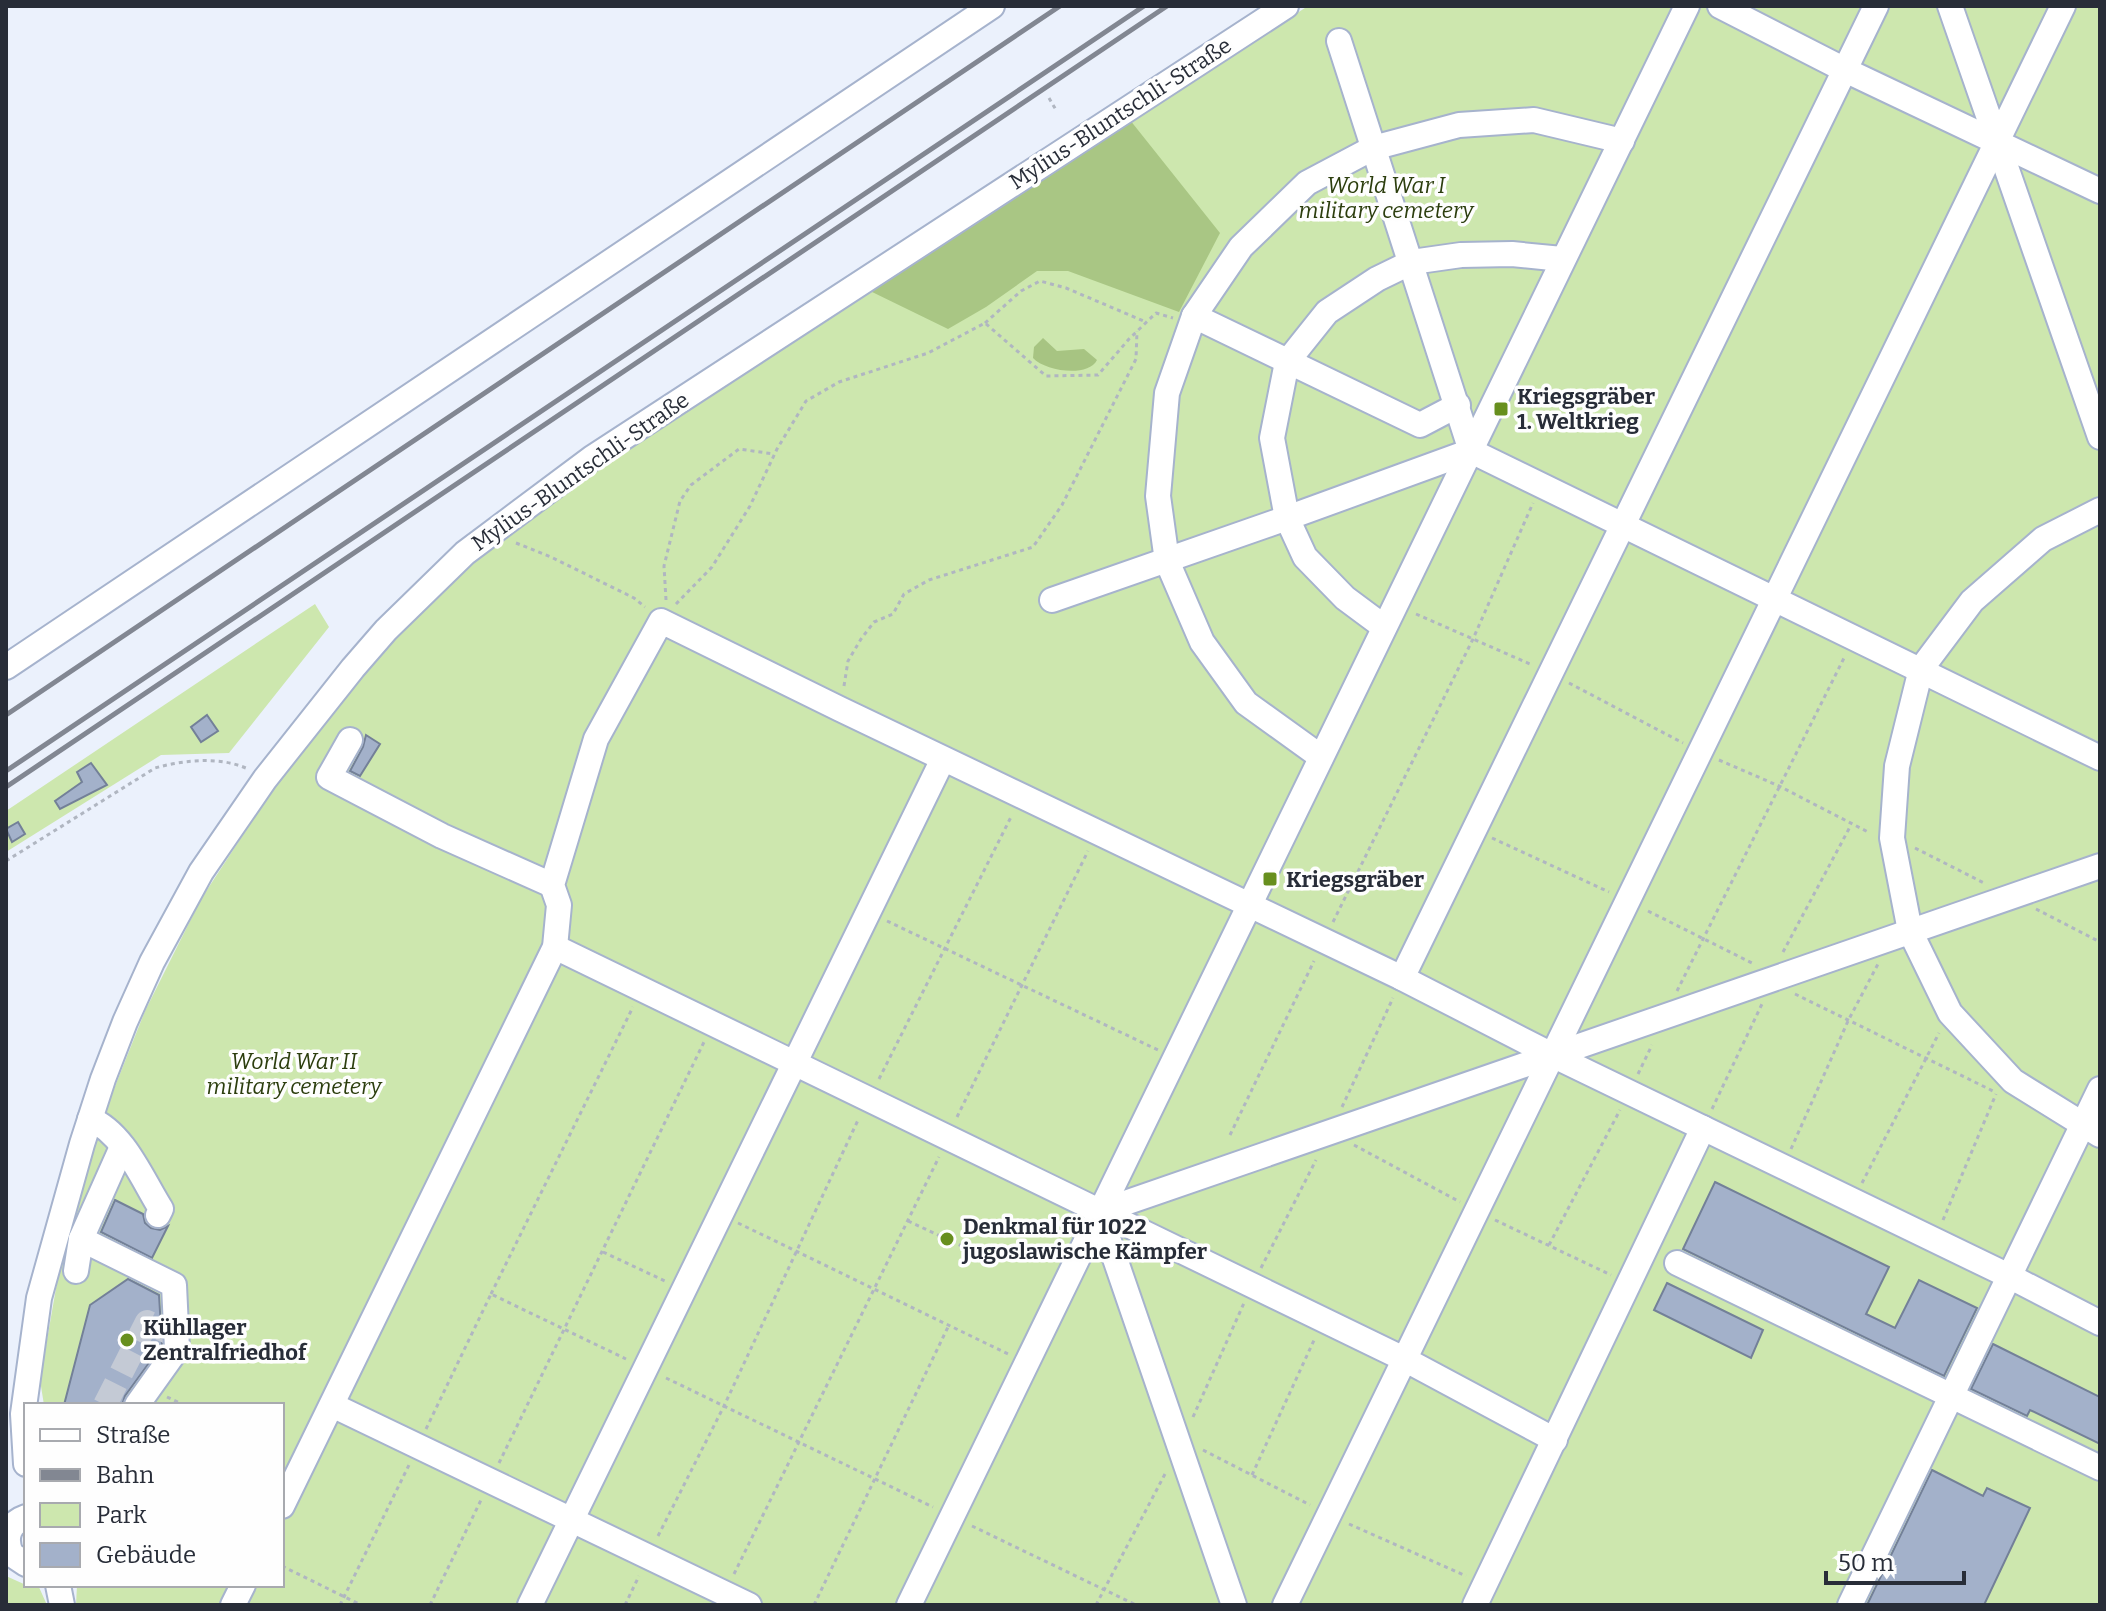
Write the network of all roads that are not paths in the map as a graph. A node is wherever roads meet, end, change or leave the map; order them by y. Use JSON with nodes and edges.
{"nodes":[{"id":1,"x":992,"y":6,"type":"edge"},
{"id":2,"x":1286,"y":6,"type":"edge"},
{"id":3,"x":1687,"y":6,"type":"edge"},
{"id":4,"x":1720,"y":6,"type":"edge"},
{"id":5,"x":1876,"y":6,"type":"edge"},
{"id":6,"x":1950,"y":6,"type":"edge"},
{"id":7,"x":2063,"y":6,"type":"edge"},
{"id":8,"x":1339,"y":41,"type":"dead end"},
{"id":9,"x":1845,"y":70,"type":"junction"},
{"id":10,"x":1622,"y":141,"type":"junction"},
{"id":11,"x":1997,"y":141,"type":"junction"},
{"id":12,"x":1373,"y":148,"type":"junction"},
{"id":13,"x":2100,"y":191,"type":"edge"},
{"id":14,"x":1562,"y":259,"type":"junction"},
{"id":15,"x":1412,"y":262,"type":"junction"},
{"id":16,"x":1193,"y":320,"type":"junction"},
{"id":17,"x":1287,"y":362,"type":"junction"},
{"id":18,"x":1458,"y":405,"type":"junction"},
{"id":19,"x":1420,"y":425,"type":"junction"},
{"id":20,"x":2100,"y":437,"type":"edge"},
{"id":21,"x":1471,"y":451,"type":"junction"},
{"id":22,"x":1426,"y":468,"type":"junction"},
{"id":23,"x":2100,"y":510,"type":"edge"},
{"id":24,"x":1287,"y":518,"type":"junction"},
{"id":25,"x":1623,"y":524,"type":"junction"},
{"id":26,"x":1167,"y":561,"type":"junction"},
{"id":27,"x":1777,"y":599,"type":"junction"},
{"id":28,"x":1052,"y":600,"type":"dead end"},
{"id":29,"x":1384,"y":627,"type":"junction"},
{"id":30,"x":6,"y":667,"type":"edge"},
{"id":31,"x":1921,"y":669,"type":"junction"},
{"id":32,"x":350,"y":740,"type":"dead end"},
{"id":33,"x":1321,"y":757,"type":"junction"},
{"id":34,"x":2100,"y":758,"type":"edge"},
{"id":35,"x":943,"y":759,"type":"junction"},
{"id":36,"x":2100,"y":866,"type":"edge"},
{"id":37,"x":552,"y":885,"type":"junction"},
{"id":38,"x":1247,"y":906,"type":"junction"},
{"id":39,"x":1901,"y":934,"type":"junction"},
{"id":40,"x":555,"y":947,"type":"junction"},
{"id":41,"x":1402,"y":978,"type":"junction"},
{"id":42,"x":1552,"y":1055,"type":"junction"},
{"id":43,"x":795,"y":1064,"type":"junction"},
{"id":44,"x":2100,"y":1089,"type":"edge"},
{"id":45,"x":90,"y":1119,"type":"junction"},
{"id":46,"x":1703,"y":1128,"type":"junction"},
{"id":47,"x":2091,"y":1130,"type":"edge"},
{"id":48,"x":122,"y":1147,"type":"junction"},
{"id":49,"x":1099,"y":1212,"type":"junction"},
{"id":50,"x":158,"y":1215,"type":"dead end"},
{"id":51,"x":81,"y":1239,"type":"junction"},
{"id":52,"x":1677,"y":1263,"type":"dead end"},
{"id":53,"x":76,"y":1271,"type":"dead end"},
{"id":54,"x":2009,"y":1276,"type":"junction"},
{"id":55,"x":2100,"y":1323,"type":"edge"},
{"id":56,"x":1404,"y":1359,"type":"junction"},
{"id":57,"x":1951,"y":1397,"type":"junction"},
{"id":58,"x":25,"y":1403,"type":"edge"},
{"id":59,"x":138,"y":1403,"type":"edge"},
{"id":60,"x":332,"y":1405,"type":"junction"},
{"id":61,"x":24,"y":1407,"type":"edge"},
{"id":62,"x":24,"y":1431,"type":"edge"},
{"id":63,"x":1555,"y":1440,"type":"junction"},
{"id":64,"x":2100,"y":1468,"type":"edge"},
{"id":65,"x":284,"y":1502,"type":"edge"},
{"id":66,"x":24,"y":1518,"type":"edge"},
{"id":67,"x":572,"y":1520,"type":"junction"},
{"id":68,"x":13,"y":1553,"type":"edge"},
{"id":69,"x":242,"y":1587,"type":"edge"},
{"id":70,"x":233,"y":1605,"type":"edge"},
{"id":71,"x":530,"y":1605,"type":"edge"},
{"id":72,"x":749,"y":1605,"type":"edge"},
{"id":73,"x":909,"y":1605,"type":"edge"},
{"id":74,"x":1234,"y":1605,"type":"edge"},
{"id":75,"x":1285,"y":1605,"type":"edge"},
{"id":76,"x":1475,"y":1605,"type":"edge"},
{"id":77,"x":1850,"y":1605,"type":"edge"}],
"edges":[{"from":1,"to":30,"type":"street"},
{"from":2,"to":45,"type":"street","name":"Mylius-Bluntschli-Straße"},
{"from":3,"to":10,"type":"street"},
{"from":4,"to":9,"type":"street"},
{"from":5,"to":9,"type":"street"},
{"from":6,"to":11,"type":"street"},
{"from":7,"to":11,"type":"street"},
{"from":8,"to":12,"type":"street"},
{"from":9,"to":11,"type":"street"},
{"from":9,"to":25,"type":"street"},
{"from":10,"to":12,"type":"street"},
{"from":10,"to":14,"type":"street"},
{"from":11,"to":13,"type":"street"},
{"from":11,"to":20,"type":"street"},
{"from":11,"to":27,"type":"street"},
{"from":12,"to":15,"type":"street"},
{"from":12,"to":16,"type":"street"},
{"from":14,"to":15,"type":"street"},
{"from":14,"to":21,"type":"street"},
{"from":15,"to":17,"type":"street"},
{"from":15,"to":18,"type":"street"},
{"from":16,"to":17,"type":"street"},
{"from":16,"to":26,"type":"street"},
{"from":17,"to":19,"type":"street"},
{"from":17,"to":24,"type":"street"},
{"from":18,"to":19,"type":"street"},
{"from":18,"to":21,"type":"street"},
{"from":19,"to":22,"type":"street"},
{"from":21,"to":22,"type":"street"},
{"from":21,"to":25,"type":"street"},
{"from":21,"to":29,"type":"street"},
{"from":22,"to":24,"type":"street"},
{"from":23,"to":31,"type":"street"},
{"from":24,"to":26,"type":"street"},
{"from":24,"to":29,"type":"street"},
{"from":25,"to":27,"type":"street"},
{"from":25,"to":41,"type":"street"},
{"from":26,"to":28,"type":"street"},
{"from":26,"to":33,"type":"street"},
{"from":27,"to":31,"type":"street"},
{"from":27,"to":42,"type":"street"},
{"from":29,"to":33,"type":"street"},
{"from":31,"to":34,"type":"street"},
{"from":31,"to":39,"type":"street"},
{"from":32,"to":37,"type":"street"},
{"from":33,"to":38,"type":"street"},
{"from":35,"to":37,"type":"street"},
{"from":35,"to":38,"type":"street"},
{"from":35,"to":43,"type":"street"},
{"from":36,"to":39,"type":"street"},
{"from":37,"to":40,"type":"street"},
{"from":38,"to":41,"type":"street"},
{"from":38,"to":49,"type":"street"},
{"from":39,"to":42,"type":"street"},
{"from":39,"to":47,"type":"street"},
{"from":40,"to":43,"type":"street"},
{"from":40,"to":60,"type":"street"},
{"from":41,"to":42,"type":"street"},
{"from":42,"to":46,"type":"street"},
{"from":42,"to":49,"type":"street"},
{"from":42,"to":56,"type":"street"},
{"from":43,"to":49,"type":"street"},
{"from":43,"to":67,"type":"street"},
{"from":44,"to":47,"type":"street"},
{"from":45,"to":48,"type":"street"},
{"from":45,"to":58,"type":"street","name":"Mylius-Bluntschli-Straße"},
{"from":46,"to":54,"type":"street"},
{"from":46,"to":63,"type":"street"},
{"from":47,"to":54,"type":"street"},
{"from":48,"to":50,"type":"street"},
{"from":48,"to":51,"type":"street"},
{"from":49,"to":56,"type":"street"},
{"from":49,"to":73,"type":"street"},
{"from":49,"to":74,"type":"street"},
{"from":51,"to":53,"type":"street"},
{"from":51,"to":59,"type":"street"},
{"from":52,"to":57,"type":"street"},
{"from":54,"to":55,"type":"street"},
{"from":54,"to":57,"type":"street"},
{"from":56,"to":63,"type":"street"},
{"from":56,"to":75,"type":"street"},
{"from":57,"to":64,"type":"street"},
{"from":57,"to":77,"type":"street"},
{"from":60,"to":65,"type":"street"},
{"from":60,"to":67,"type":"street"},
{"from":61,"to":62,"type":"street","name":"Mylius-Bluntschli-Straße"},
{"from":63,"to":76,"type":"street"},
{"from":66,"to":68,"type":"street"},
{"from":67,"to":71,"type":"street"},
{"from":67,"to":72,"type":"street"},
{"from":69,"to":70,"type":"street"}]}
